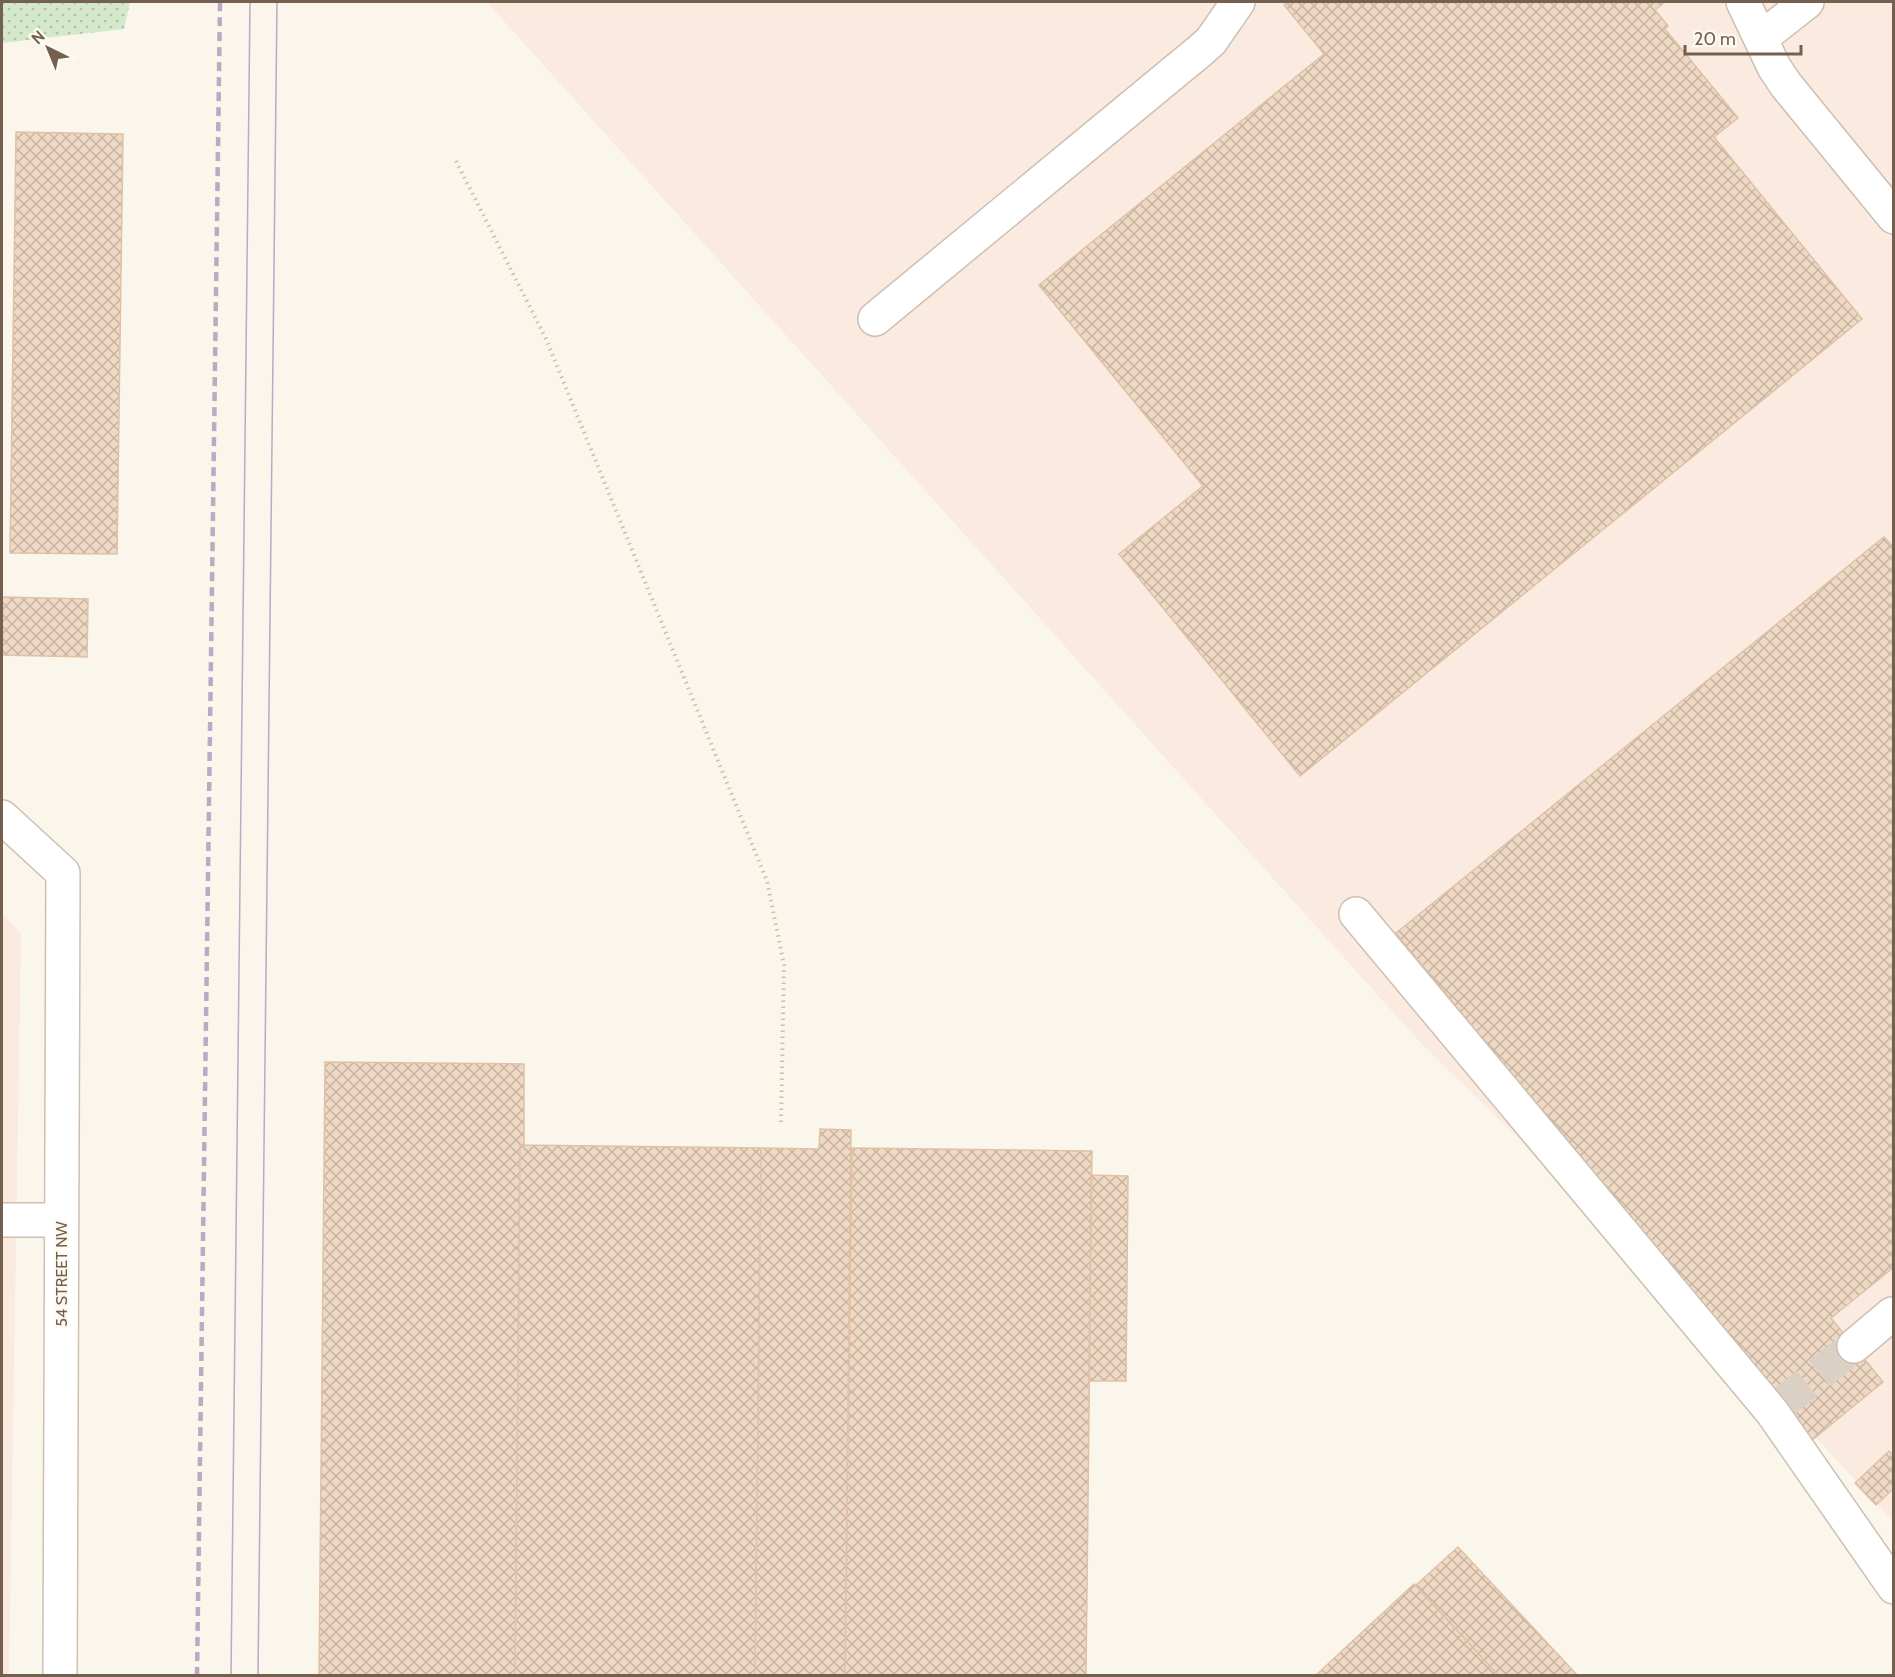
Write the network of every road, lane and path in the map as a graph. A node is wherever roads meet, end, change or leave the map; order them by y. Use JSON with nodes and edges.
{"nodes":[{"id":1,"x":1238,"y":2,"type":"edge"},
{"id":2,"x":1743,"y":2,"type":"edge"},
{"id":3,"x":1807,"y":2,"type":"edge"},
{"id":4,"x":1761,"y":38,"type":"junction"},
{"id":5,"x":456,"y":161,"type":"dead end"},
{"id":6,"x":1893,"y":218,"type":"edge"},
{"id":7,"x":875,"y":319,"type":"dead end"},
{"id":8,"x":2,"y":817,"type":"edge"},
{"id":9,"x":1356,"y":914,"type":"dead end"},
{"id":10,"x":782,"y":1122,"type":"dead end"},
{"id":11,"x":2,"y":1220,"type":"edge"},
{"id":12,"x":62,"y":1220,"type":"junction"},
{"id":13,"x":1893,"y":1314,"type":"edge"},
{"id":14,"x":1854,"y":1346,"type":"tunnel mouth"},
{"id":15,"x":1893,"y":1587,"type":"edge"},
{"id":16,"x":60,"y":1676,"type":"edge"}],
"edges":[{"from":1,"to":7,"type":"street"},
{"from":2,"to":4,"type":"street"},
{"from":3,"to":4,"type":"street"},
{"from":4,"to":6,"type":"street"},
{"from":5,"to":10,"type":"path"},
{"from":8,"to":12,"type":"street","name":"54 STREET NW"},
{"from":9,"to":15,"type":"street"},
{"from":11,"to":12,"type":"street"},
{"from":12,"to":16,"type":"street","name":"54 STREET NW"},
{"from":13,"to":14,"type":"street"}]}
